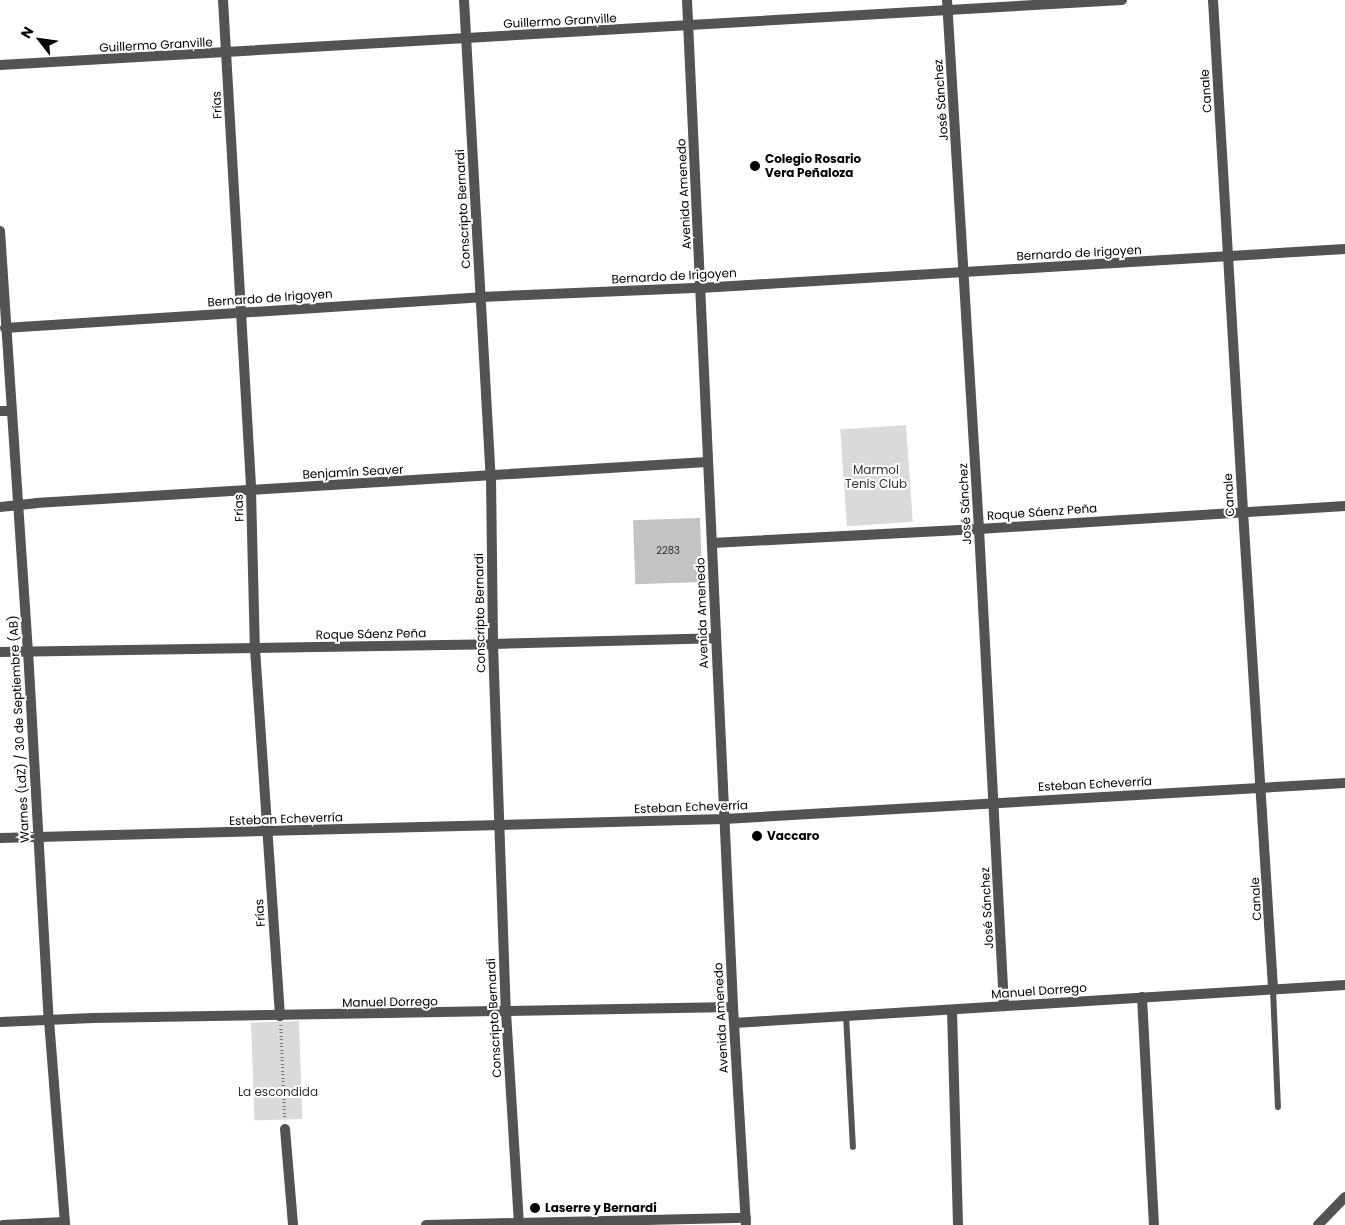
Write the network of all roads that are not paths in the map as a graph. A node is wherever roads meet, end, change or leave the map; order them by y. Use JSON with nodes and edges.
{"nodes":[{"id":1,"x":223,"y":0,"type":"edge"},
{"id":2,"x":464,"y":0,"type":"edge"},
{"id":3,"x":687,"y":0,"type":"edge"},
{"id":4,"x":1122,"y":0,"type":"edge"},
{"id":5,"x":1213,"y":0,"type":"edge"},
{"id":6,"x":947,"y":4,"type":"edge"},
{"id":7,"x":688,"y":26,"type":"junction"},
{"id":8,"x":466,"y":38,"type":"junction"},
{"id":9,"x":226,"y":53,"type":"junction"},
{"id":10,"x":0,"y":65,"type":"edge"},
{"id":11,"x":0,"y":232,"type":"edge"},
{"id":12,"x":1345,"y":249,"type":"edge"},
{"id":13,"x":1229,"y":256,"type":"junction"},
{"id":14,"x":964,"y":273,"type":"junction"},
{"id":15,"x":700,"y":288,"type":"junction"},
{"id":16,"x":481,"y":297,"type":"junction"},
{"id":17,"x":241,"y":312,"type":"junction"},
{"id":18,"x":5,"y":328,"type":"junction"},
{"id":19,"x":5,"y":411,"type":"edge"},
{"id":20,"x":707,"y":462,"type":"junction"},
{"id":21,"x":491,"y":477,"type":"junction"},
{"id":22,"x":251,"y":490,"type":"junction"},
{"id":23,"x":17,"y":506,"type":"junction"},
{"id":24,"x":1345,"y":506,"type":"edge"},
{"id":25,"x":0,"y":507,"type":"edge"},
{"id":26,"x":1242,"y":511,"type":"junction"},
{"id":27,"x":980,"y":529,"type":"junction"},
{"id":28,"x":712,"y":543,"type":"junction"},
{"id":29,"x":715,"y":638,"type":"junction"},
{"id":30,"x":493,"y":644,"type":"junction"},
{"id":31,"x":255,"y":649,"type":"junction"},
{"id":32,"x":28,"y":650,"type":"junction"},
{"id":33,"x":0,"y":652,"type":"edge"},
{"id":34,"x":1345,"y":784,"type":"edge"},
{"id":35,"x":1262,"y":787,"type":"junction"},
{"id":36,"x":994,"y":802,"type":"junction"},
{"id":37,"x":724,"y":819,"type":"junction"},
{"id":38,"x":499,"y":825,"type":"junction"},
{"id":39,"x":268,"y":833,"type":"junction"},
{"id":40,"x":0,"y":838,"type":"edge"},
{"id":41,"x":37,"y":838,"type":"junction"},
{"id":42,"x":1345,"y":985,"type":"edge"},
{"id":43,"x":1273,"y":988,"type":"junction"},
{"id":44,"x":1142,"y":997,"type":"junction"},
{"id":45,"x":733,"y":1006,"type":"junction"},
{"id":46,"x":1004,"y":1006,"type":"junction"},
{"id":47,"x":952,"y":1010,"type":"junction"},
{"id":48,"x":506,"y":1012,"type":"junction"},
{"id":49,"x":846,"y":1015,"type":"junction"},
{"id":50,"x":280,"y":1016,"type":"junction"},
{"id":51,"x":49,"y":1020,"type":"junction"},
{"id":52,"x":0,"y":1022,"type":"edge"},
{"id":53,"x":734,"y":1023,"type":"junction"},
{"id":54,"x":1278,"y":1107,"type":"dead end"},
{"id":55,"x":286,"y":1129,"type":"road end"},
{"id":56,"x":853,"y":1147,"type":"dead end"},
{"id":57,"x":1345,"y":1197,"type":"edge"},
{"id":58,"x":746,"y":1221,"type":"edge"},
{"id":59,"x":65,"y":1223,"type":"edge"},
{"id":60,"x":519,"y":1224,"type":"edge"},
{"id":61,"x":3,"y":1225,"type":"edge"},
{"id":62,"x":293,"y":1225,"type":"edge"},
{"id":63,"x":426,"y":1225,"type":"edge"},
{"id":64,"x":958,"y":1225,"type":"edge"},
{"id":65,"x":1154,"y":1225,"type":"edge"},
{"id":66,"x":1318,"y":1225,"type":"edge"}],
"edges":[{"from":1,"to":9,"type":"street","name":"Frías"},
{"from":2,"to":8,"type":"street","name":"Conscripto Bernardi"},
{"from":3,"to":7,"type":"street","name":"Avenida Amenedo"},
{"from":4,"to":6,"type":"street","name":"Guillermo Granville"},
{"from":5,"to":13,"type":"street","name":"Canale"},
{"from":6,"to":7,"type":"street","name":"Guillermo Granville"},
{"from":6,"to":14,"type":"street","name":"José Sánchez"},
{"from":7,"to":8,"type":"street","name":"Guillermo Granville"},
{"from":7,"to":15,"type":"street","name":"Avenida Amenedo"},
{"from":8,"to":9,"type":"street","name":"Guillermo Granville"},
{"from":8,"to":16,"type":"street","name":"Conscripto Bernardi"},
{"from":9,"to":10,"type":"street","name":"Guillermo Granville"},
{"from":9,"to":17,"type":"street","name":"Frías"},
{"from":11,"to":18,"type":"street","name":"Warnes (LdZ) / 30 de Septiembre (AB)"},
{"from":12,"to":13,"type":"street","name":"Bernardo de Irigoyen"},
{"from":13,"to":14,"type":"street","name":"Bernardo de Irigoyen"},
{"from":13,"to":26,"type":"street","name":"Canale"},
{"from":14,"to":15,"type":"street","name":"Bernardo de Irigoyen"},
{"from":14,"to":27,"type":"street","name":"José Sánchez"},
{"from":15,"to":16,"type":"street","name":"Bernardo de Irigoyen"},
{"from":15,"to":20,"type":"street","name":"Avenida Amenedo"},
{"from":16,"to":17,"type":"street","name":"Bernardo de Irigoyen"},
{"from":16,"to":21,"type":"street","name":"Conscripto Bernardi"},
{"from":17,"to":18,"type":"street","name":"Bernardo de Irigoyen"},
{"from":17,"to":22,"type":"street","name":"Frías"},
{"from":18,"to":19,"type":"street","name":"Warnes (LdZ) / 30 de Septiembre (AB)"},
{"from":19,"to":23,"type":"street","name":"Warnes (LdZ) / 30 de Septiembre (AB)"},
{"from":20,"to":21,"type":"street","name":"Benjamín Seaver"},
{"from":20,"to":28,"type":"street","name":"Avenida Amenedo"},
{"from":21,"to":22,"type":"street","name":"Benjamín Seaver"},
{"from":21,"to":30,"type":"street","name":"Conscripto Bernardi"},
{"from":22,"to":23,"type":"street","name":"Benjamín Seaver"},
{"from":22,"to":31,"type":"street","name":"Frías"},
{"from":23,"to":25,"type":"street","name":"Benjamín Seaver"},
{"from":23,"to":32,"type":"street","name":"Warnes (LdZ) / 30 de Septiembre (AB)"},
{"from":24,"to":26,"type":"street","name":"Roque Sáenz Peña"},
{"from":26,"to":27,"type":"street","name":"Roque Sáenz Peña"},
{"from":26,"to":35,"type":"street","name":"Canale"},
{"from":27,"to":28,"type":"street","name":"Roque Sáenz Peña"},
{"from":27,"to":36,"type":"street","name":"José Sánchez"},
{"from":28,"to":29,"type":"street","name":"Avenida Amenedo"},
{"from":29,"to":30,"type":"street","name":"Roque Sáenz Peña"},
{"from":29,"to":37,"type":"street","name":"Avenida Amenedo"},
{"from":30,"to":31,"type":"street","name":"Roque Sáenz Peña"},
{"from":30,"to":38,"type":"street","name":"Conscripto Bernardi"},
{"from":31,"to":32,"type":"street","name":"Roque Sáenz Peña"},
{"from":31,"to":39,"type":"street","name":"Frías"},
{"from":32,"to":33,"type":"street","name":"Roque Sáenz Peña"},
{"from":32,"to":41,"type":"street","name":"Warnes (LdZ) / 30 de Septiembre (AB)"},
{"from":34,"to":35,"type":"street","name":"Esteban Echeverría"},
{"from":35,"to":36,"type":"street","name":"Esteban Echeverría"},
{"from":35,"to":43,"type":"street","name":"Canale"},
{"from":36,"to":37,"type":"street","name":"Esteban Echeverría"},
{"from":36,"to":46,"type":"street","name":"José Sánchez"},
{"from":37,"to":38,"type":"street","name":"Esteban Echeverría"},
{"from":37,"to":45,"type":"street","name":"Avenida Amenedo"},
{"from":38,"to":39,"type":"street","name":"Esteban Echeverría"},
{"from":38,"to":48,"type":"street","name":"Conscripto Bernardi"},
{"from":39,"to":41,"type":"street","name":"Esteban Echeverría"},
{"from":39,"to":50,"type":"street","name":"Frías"},
{"from":40,"to":41,"type":"street","name":"Esteban Echeverría"},
{"from":41,"to":51,"type":"street","name":"Warnes (LdZ) / 30 de Septiembre (AB)"},
{"from":42,"to":43,"type":"street","name":"Manuel Dorrego"},
{"from":43,"to":44,"type":"street","name":"Manuel Dorrego"},
{"from":43,"to":54,"type":"lane"},
{"from":44,"to":46,"type":"street","name":"Manuel Dorrego"},
{"from":44,"to":65,"type":"street"},
{"from":45,"to":48,"type":"street","name":"Manuel Dorrego"},
{"from":45,"to":53,"type":"street","name":"Avenida Amenedo"},
{"from":46,"to":47,"type":"street","name":"Manuel Dorrego"},
{"from":47,"to":49,"type":"street","name":"Manuel Dorrego"},
{"from":47,"to":64,"type":"street"},
{"from":48,"to":50,"type":"street","name":"Manuel Dorrego"},
{"from":48,"to":60,"type":"street","name":"Conscripto Bernardi"},
{"from":49,"to":53,"type":"street","name":"Manuel Dorrego"},
{"from":49,"to":56,"type":"lane"},
{"from":50,"to":51,"type":"street","name":"Manuel Dorrego"},
{"from":51,"to":52,"type":"street","name":"Manuel Dorrego"},
{"from":51,"to":59,"type":"street","name":"Warnes (LdZ) / 30 de Septiembre (AB)"},
{"from":53,"to":58,"type":"street","name":"Avenida Amenedo"},
{"from":55,"to":62,"type":"street"},
{"from":57,"to":66,"type":"street"},
{"from":58,"to":60,"type":"street"},
{"from":59,"to":61,"type":"street"},
{"from":60,"to":63,"type":"street"}]}
